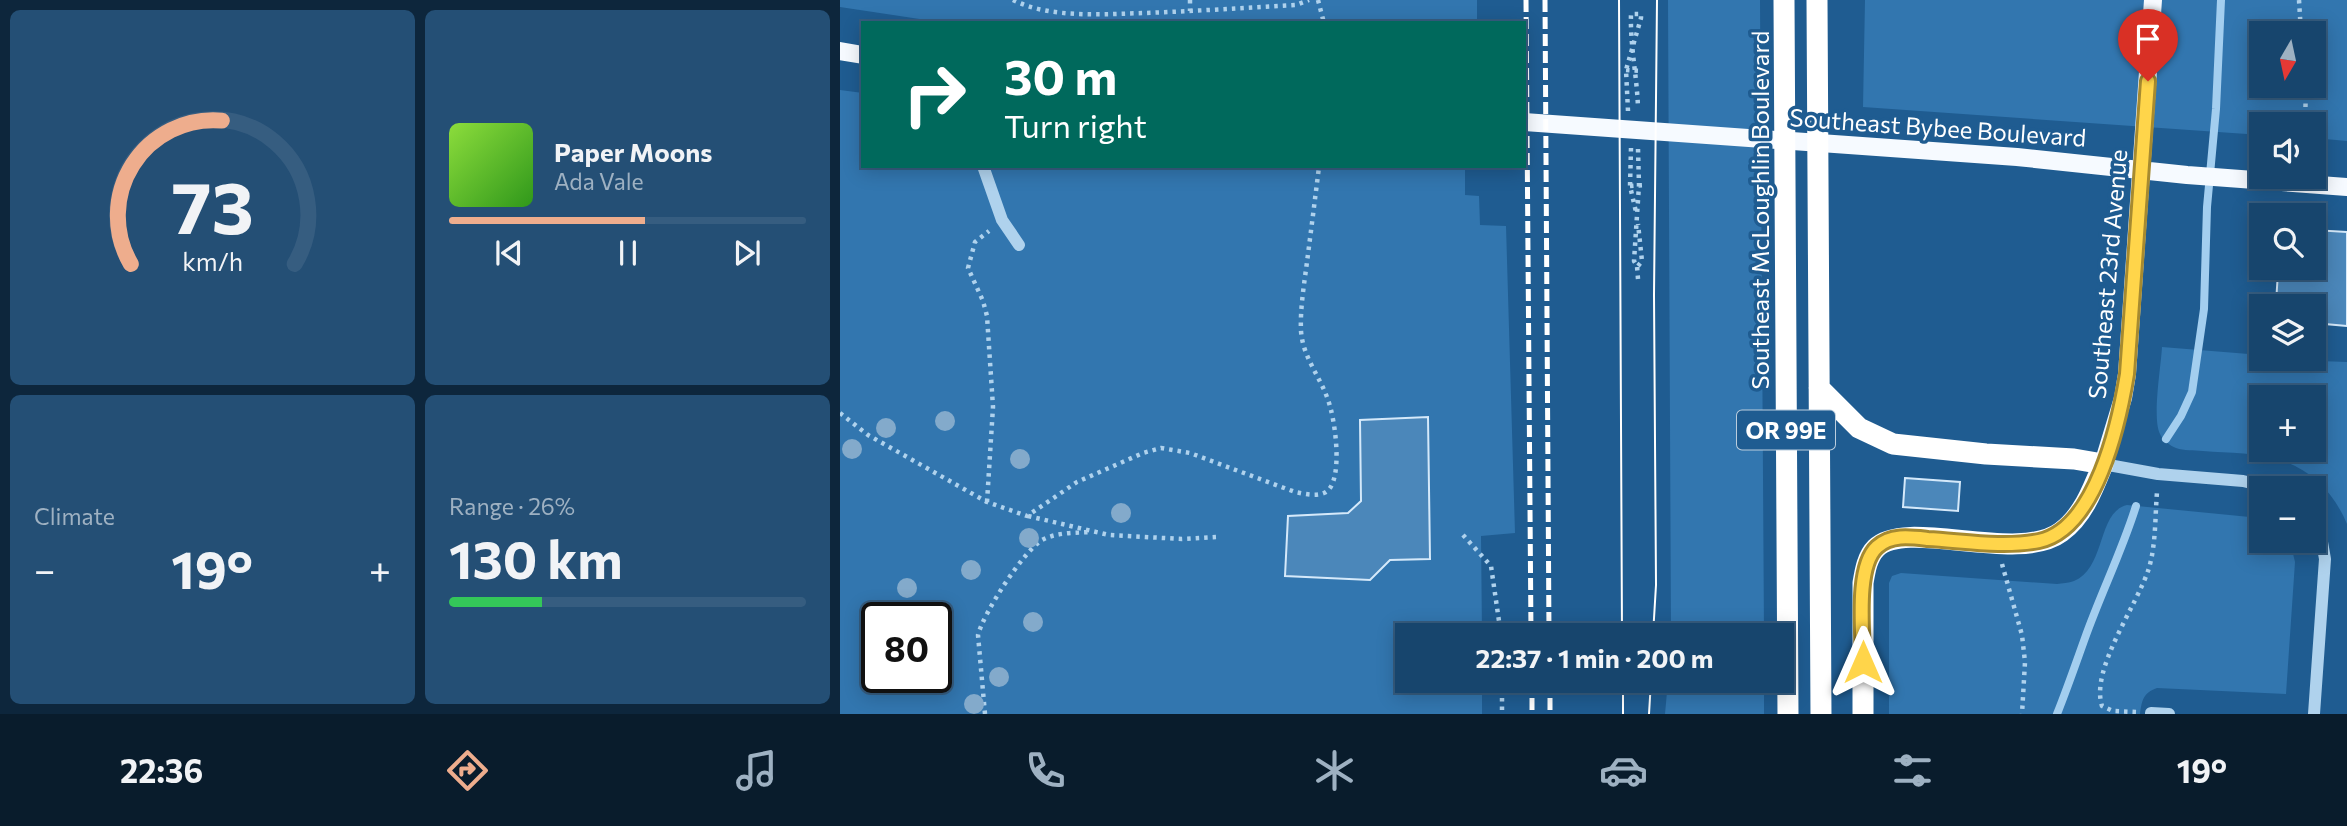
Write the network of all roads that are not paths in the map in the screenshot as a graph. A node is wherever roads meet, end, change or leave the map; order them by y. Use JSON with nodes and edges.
{"nodes":[{"id":1,"x":1784,"y":0,"type":"edge"},
{"id":2,"x":1817,"y":0,"type":"edge"},
{"id":3,"x":2153,"y":0,"type":"edge"},
{"id":4,"x":840,"y":51,"type":"edge"},
{"id":5,"x":861,"y":55,"type":"edge"},
{"id":6,"x":1526,"y":122,"type":"edge"},
{"id":7,"x":984,"y":168,"type":"edge"},
{"id":8,"x":2141,"y":169,"type":"junction"},
{"id":9,"x":2347,"y":187,"type":"edge"},
{"id":10,"x":1019,"y":245,"type":"dead end"},
{"id":11,"x":1819,"y":388,"type":"junction"},
{"id":12,"x":2103,"y":464,"type":"junction"},
{"id":13,"x":2249,"y":482,"type":"edge"},
{"id":14,"x":2324,"y":553,"type":"edge"},
{"id":15,"x":2151,"y":713,"type":"edge"},
{"id":16,"x":1788,"y":714,"type":"edge"},
{"id":17,"x":1821,"y":714,"type":"edge"},
{"id":18,"x":1863,"y":714,"type":"edge"},
{"id":19,"x":2169,"y":714,"type":"edge"},
{"id":20,"x":2314,"y":714,"type":"edge"}],
"edges":[{"from":1,"to":16,"type":"highway","name":"Southeast McLoughlin Boulevard","number":"OR 99E"},
{"from":2,"to":11,"type":"highway","number":"OR 99E"},
{"from":3,"to":8,"type":"main road","name":"Southeast 23rd Avenue"},
{"from":4,"to":5,"type":"main road"},
{"from":6,"to":8,"type":"main road","name":"Southeast Bybee Boulevard"},
{"from":7,"to":10,"type":"street"},
{"from":8,"to":9,"type":"main road","name":"Southeast Bybee Boulevard"},
{"from":8,"to":12,"type":"main road","name":"Southeast 23rd Avenue"},
{"from":11,"to":12,"type":"highway"},
{"from":11,"to":17,"type":"highway","number":"OR 99E"},
{"from":12,"to":13,"type":"street"},
{"from":12,"to":18,"type":"highway"},
{"from":14,"to":20,"type":"street"},
{"from":15,"to":19,"type":"street"}]}
